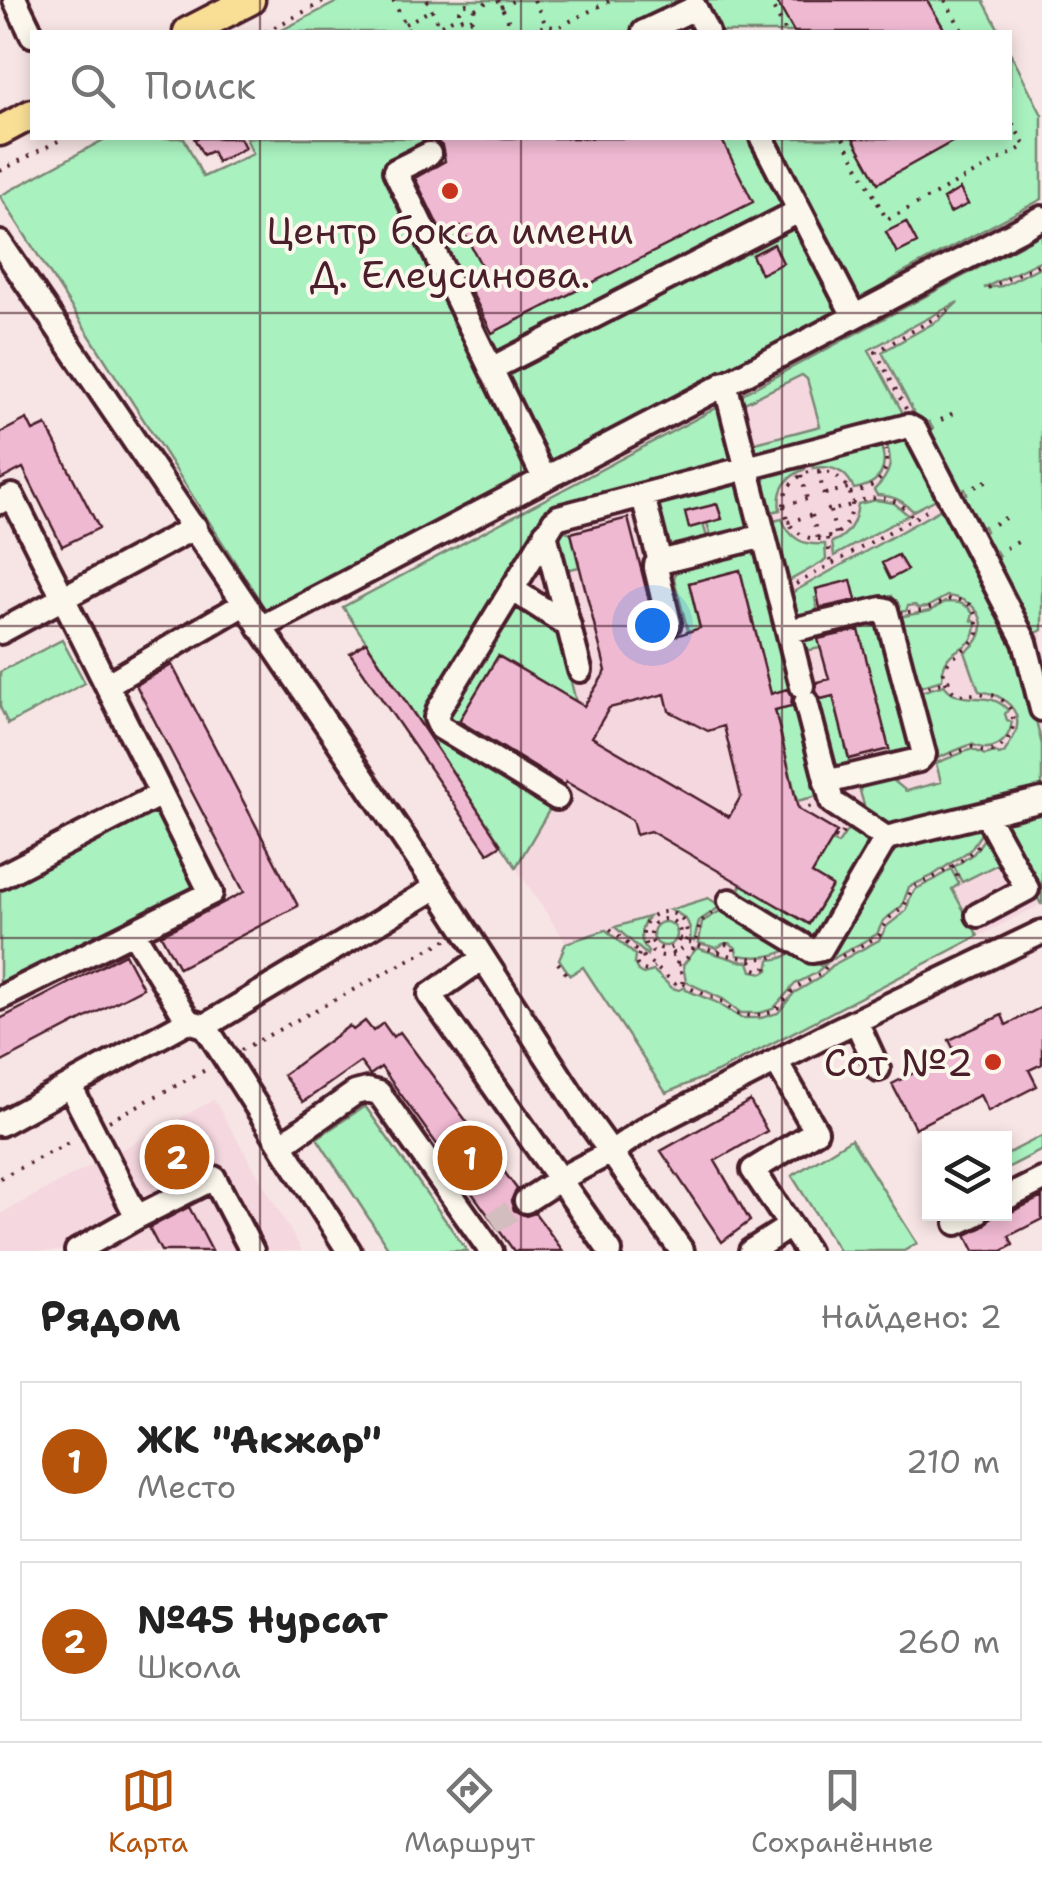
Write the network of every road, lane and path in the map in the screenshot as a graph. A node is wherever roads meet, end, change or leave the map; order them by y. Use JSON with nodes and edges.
{"nodes":[{"id":1,"x":15,"y":0,"type":"edge"},
{"id":2,"x":250,"y":0,"type":"edge"},
{"id":3,"x":327,"y":0,"type":"edge"},
{"id":4,"x":393,"y":0,"type":"edge"},
{"id":5,"x":426,"y":0,"type":"edge"},
{"id":6,"x":494,"y":0,"type":"edge"},
{"id":7,"x":515,"y":0,"type":"edge"},
{"id":8,"x":534,"y":0,"type":"edge"},
{"id":9,"x":612,"y":0,"type":"edge"},
{"id":10,"x":769,"y":0,"type":"edge"},
{"id":11,"x":945,"y":0,"type":"edge"},
{"id":12,"x":462,"y":2,"type":"edge"},
{"id":13,"x":501,"y":7,"type":"junction"},
{"id":14,"x":475,"y":8,"type":"junction"},
{"id":15,"x":432,"y":10,"type":"junction"},
{"id":16,"x":459,"y":15,"type":"junction"},
{"id":17,"x":472,"y":19,"type":"junction"},
{"id":18,"x":405,"y":24,"type":"junction"},
{"id":19,"x":546,"y":25,"type":"junction"},
{"id":20,"x":440,"y":26,"type":"junction"},
{"id":21,"x":192,"y":30,"type":"edge"},
{"id":22,"x":268,"y":30,"type":"edge"},
{"id":23,"x":409,"y":30,"type":"edge"},
{"id":24,"x":442,"y":30,"type":"edge"},
{"id":25,"x":478,"y":30,"type":"edge"},
{"id":26,"x":513,"y":30,"type":"edge"},
{"id":27,"x":535,"y":30,"type":"edge"},
{"id":28,"x":648,"y":30,"type":"edge"},
{"id":29,"x":706,"y":30,"type":"edge"},
{"id":30,"x":785,"y":30,"type":"edge"},
{"id":31,"x":962,"y":30,"type":"edge"},
{"id":32,"x":30,"y":31,"type":"edge"},
{"id":33,"x":30,"y":115,"type":"edge"},
{"id":34,"x":1012,"y":122,"type":"edge"},
{"id":35,"x":0,"y":132,"type":"edge"},
{"id":36,"x":60,"y":140,"type":"edge"},
{"id":37,"x":763,"y":140,"type":"edge"},
{"id":38,"x":844,"y":140,"type":"edge"},
{"id":39,"x":429,"y":154,"type":"dead end"},
{"id":40,"x":0,"y":171,"type":"edge"},
{"id":41,"x":800,"y":211,"type":"junction"},
{"id":42,"x":1042,"y":218,"type":"edge"},
{"id":43,"x":0,"y":243,"type":"edge"},
{"id":44,"x":1042,"y":263,"type":"edge"},
{"id":45,"x":988,"y":288,"type":"dead end"},
{"id":46,"x":948,"y":310,"type":"dead end"},
{"id":47,"x":854,"y":316,"type":"junction"},
{"id":48,"x":491,"y":369,"type":"junction"},
{"id":49,"x":724,"y":383,"type":"junction"},
{"id":50,"x":953,"y":414,"type":"dead end"},
{"id":51,"x":941,"y":420,"type":"dead end"},
{"id":52,"x":912,"y":427,"type":"junction"},
{"id":53,"x":882,"y":441,"type":"dead end"},
{"id":54,"x":747,"y":468,"type":"junction"},
{"id":55,"x":819,"y":471,"type":"junction"},
{"id":56,"x":801,"y":476,"type":"junction"},
{"id":57,"x":544,"y":478,"type":"junction"},
{"id":58,"x":988,"y":480,"type":"dead end"},
{"id":59,"x":975,"y":487,"type":"dead end"},
{"id":60,"x":869,"y":488,"type":"junction"},
{"id":61,"x":849,"y":491,"type":"junction"},
{"id":62,"x":644,"y":496,"type":"junction"},
{"id":63,"x":872,"y":498,"type":"junction"},
{"id":64,"x":950,"y":498,"type":"junction"},
{"id":65,"x":0,"y":502,"type":"edge"},
{"id":66,"x":852,"y":504,"type":"junction"},
{"id":67,"x":784,"y":505,"type":"junction"},
{"id":68,"x":1007,"y":517,"type":"dead end"},
{"id":69,"x":914,"y":518,"type":"junction"},
{"id":70,"x":788,"y":522,"type":"junction"},
{"id":71,"x":994,"y":524,"type":"dead end"},
{"id":72,"x":195,"y":527,"type":"junction"},
{"id":73,"x":544,"y":534,"type":"junction"},
{"id":74,"x":836,"y":534,"type":"junction"},
{"id":75,"x":764,"y":536,"type":"junction"},
{"id":76,"x":827,"y":538,"type":"junction"},
{"id":77,"x":818,"y":539,"type":"junction"},
{"id":78,"x":1020,"y":541,"type":"dead end"},
{"id":79,"x":1006,"y":548,"type":"dead end"},
{"id":80,"x":660,"y":562,"type":"junction"},
{"id":81,"x":831,"y":564,"type":"junction"},
{"id":82,"x":512,"y":589,"type":"junction"},
{"id":83,"x":779,"y":593,"type":"junction"},
{"id":84,"x":63,"y":600,"type":"junction"},
{"id":85,"x":244,"y":604,"type":"junction"},
{"id":86,"x":889,"y":616,"type":"junction"},
{"id":87,"x":669,"y":623,"type":"dead end"},
{"id":88,"x":2,"y":624,"type":"edge"},
{"id":89,"x":569,"y":626,"type":"junction"},
{"id":90,"x":260,"y":628,"type":"junction"},
{"id":91,"x":788,"y":630,"type":"junction"},
{"id":92,"x":580,"y":670,"type":"dead end"},
{"id":93,"x":956,"y":678,"type":"dead end"},
{"id":94,"x":946,"y":681,"type":"junction"},
{"id":95,"x":108,"y":684,"type":"junction"},
{"id":96,"x":908,"y":694,"type":"junction"},
{"id":97,"x":1042,"y":709,"type":"edge"},
{"id":98,"x":920,"y":760,"type":"junction"},
{"id":99,"x":826,"y":782,"type":"junction"},
{"id":100,"x":162,"y":794,"type":"junction"},
{"id":101,"x":557,"y":798,"type":"dead end"},
{"id":102,"x":1042,"y":800,"type":"edge"},
{"id":103,"x":986,"y":814,"type":"junction"},
{"id":104,"x":886,"y":838,"type":"junction"},
{"id":105,"x":952,"y":865,"type":"dead end"},
{"id":106,"x":0,"y":877,"type":"edge"},
{"id":107,"x":960,"y":883,"type":"dead end"},
{"id":108,"x":437,"y":887,"type":"junction"},
{"id":109,"x":726,"y":904,"type":"joint"},
{"id":110,"x":978,"y":915,"type":"dead end"},
{"id":111,"x":661,"y":918,"type":"junction"},
{"id":112,"x":684,"y":923,"type":"junction"},
{"id":113,"x":678,"y":926,"type":"junction"},
{"id":114,"x":610,"y":929,"type":"dead end"},
{"id":115,"x":133,"y":932,"type":"junction"},
{"id":116,"x":1042,"y":932,"type":"edge"},
{"id":117,"x":647,"y":934,"type":"junction"},
{"id":118,"x":679,"y":938,"type":"junction"},
{"id":119,"x":686,"y":941,"type":"junction"},
{"id":120,"x":798,"y":942,"type":"junction"},
{"id":121,"x":696,"y":944,"type":"junction"},
{"id":122,"x":656,"y":946,"type":"junction"},
{"id":123,"x":672,"y":947,"type":"junction"},
{"id":124,"x":652,"y":952,"type":"junction"},
{"id":125,"x":718,"y":952,"type":"junction"},
{"id":126,"x":639,"y":954,"type":"junction"},
{"id":127,"x":674,"y":954,"type":"junction"},
{"id":128,"x":483,"y":958,"type":"junction"},
{"id":129,"x":734,"y":958,"type":"junction"},
{"id":130,"x":767,"y":959,"type":"junction"},
{"id":131,"x":646,"y":960,"type":"junction"},
{"id":132,"x":750,"y":960,"type":"junction"},
{"id":133,"x":558,"y":963,"type":"dead end"},
{"id":134,"x":678,"y":964,"type":"junction"},
{"id":135,"x":654,"y":967,"type":"junction"},
{"id":136,"x":568,"y":976,"type":"dead end"},
{"id":137,"x":0,"y":998,"type":"edge"},
{"id":138,"x":856,"y":1021,"type":"junction"},
{"id":139,"x":197,"y":1024,"type":"junction"},
{"id":140,"x":776,"y":1061,"type":"junction"},
{"id":141,"x":878,"y":1069,"type":"dead end"},
{"id":142,"x":70,"y":1086,"type":"junction"},
{"id":143,"x":0,"y":1124,"type":"edge"},
{"id":144,"x":281,"y":1145,"type":"junction"},
{"id":145,"x":611,"y":1152,"type":"junction"},
{"id":146,"x":560,"y":1178,"type":"junction"},
{"id":147,"x":1042,"y":1180,"type":"edge"},
{"id":148,"x":1012,"y":1195,"type":"edge"},
{"id":149,"x":526,"y":1202,"type":"tunnel mouth"},
{"id":150,"x":137,"y":1217,"type":"junction"},
{"id":151,"x":790,"y":1226,"type":"junction"},
{"id":152,"x":488,"y":1235,"type":"edge"},
{"id":153,"x":77,"y":1251,"type":"edge"},
{"id":154,"x":252,"y":1251,"type":"edge"},
{"id":155,"x":349,"y":1251,"type":"edge"},
{"id":156,"x":610,"y":1251,"type":"edge"},
{"id":157,"x":682,"y":1251,"type":"edge"},
{"id":158,"x":751,"y":1251,"type":"edge"},
{"id":159,"x":806,"y":1251,"type":"edge"}],
"edges":[{"from":1,"to":32,"type":"street"},
{"from":2,"to":21,"type":"main road"},
{"from":3,"to":22,"type":"path"},
{"from":4,"to":18,"type":"path"},
{"from":5,"to":15,"type":"path"},
{"from":6,"to":13,"type":"path"},
{"from":6,"to":14,"type":"path"},
{"from":7,"to":13,"type":"path"},
{"from":8,"to":19,"type":"path"},
{"from":9,"to":19,"type":"path"},
{"from":10,"to":30,"type":"path"},
{"from":11,"to":31,"type":"path"},
{"from":12,"to":14,"type":"path"},
{"from":12,"to":16,"type":"path"},
{"from":13,"to":26,"type":"path"},
{"from":14,"to":17,"type":"path"},
{"from":15,"to":18,"type":"path"},
{"from":15,"to":20,"type":"path"},
{"from":16,"to":17,"type":"path"},
{"from":16,"to":20,"type":"path"},
{"from":17,"to":25,"type":"path"},
{"from":18,"to":23,"type":"path"},
{"from":19,"to":27,"type":"path"},
{"from":20,"to":24,"type":"path"},
{"from":28,"to":29,"type":"street"},
{"from":33,"to":35,"type":"main road"},
{"from":34,"to":38,"type":"path"},
{"from":36,"to":40,"type":"path"},
{"from":37,"to":41,"type":"street"},
{"from":39,"to":48,"type":"street"},
{"from":41,"to":47,"type":"street"},
{"from":41,"to":48,"type":"street"},
{"from":42,"to":47,"type":"street"},
{"from":43,"to":72,"type":"street"},
{"from":44,"to":45,"type":"path"},
{"from":46,"to":52,"type":"path"},
{"from":47,"to":49,"type":"street"},
{"from":48,"to":57,"type":"street"},
{"from":49,"to":54,"type":"street"},
{"from":49,"to":57,"type":"street"},
{"from":50,"to":51,"type":"path"},
{"from":52,"to":54,"type":"street"},
{"from":52,"to":64,"type":"street"},
{"from":53,"to":60,"type":"path"},
{"from":54,"to":62,"type":"street"},
{"from":54,"to":75,"type":"street"},
{"from":55,"to":56,"type":"path"},
{"from":55,"to":61,"type":"path"},
{"from":55,"to":61,"type":"path"},
{"from":56,"to":67,"type":"path"},
{"from":56,"to":67,"type":"path"},
{"from":57,"to":90,"type":"street"},
{"from":58,"to":59,"type":"path"},
{"from":60,"to":61,"type":"path"},
{"from":60,"to":63,"type":"path"},
{"from":61,"to":66,"type":"path"},
{"from":62,"to":73,"type":"street"},
{"from":62,"to":80,"type":"street"},
{"from":63,"to":66,"type":"path"},
{"from":63,"to":69,"type":"path"},
{"from":64,"to":69,"type":"path"},
{"from":64,"to":97,"type":"street"},
{"from":65,"to":84,"type":"street"},
{"from":66,"to":74,"type":"path"},
{"from":66,"to":74,"type":"path"},
{"from":67,"to":70,"type":"path"},
{"from":68,"to":71,"type":"path"},
{"from":69,"to":81,"type":"path"},
{"from":70,"to":77,"type":"path"},
{"from":70,"to":77,"type":"path"},
{"from":72,"to":84,"type":"street"},
{"from":72,"to":85,"type":"street"},
{"from":73,"to":82,"type":"street"},
{"from":73,"to":89,"type":"street"},
{"from":74,"to":76,"type":"path"},
{"from":75,"to":80,"type":"street"},
{"from":75,"to":83,"type":"street"},
{"from":76,"to":77,"type":"path"},
{"from":76,"to":81,"type":"path"},
{"from":78,"to":79,"type":"path"},
{"from":80,"to":87,"type":"street"},
{"from":81,"to":83,"type":"path"},
{"from":82,"to":89,"type":"street"},
{"from":82,"to":101,"type":"street"},
{"from":83,"to":91,"type":"street"},
{"from":84,"to":88,"type":"street"},
{"from":84,"to":95,"type":"street"},
{"from":85,"to":90,"type":"street"},
{"from":85,"to":95,"type":"street"},
{"from":86,"to":91,"type":"street"},
{"from":86,"to":94,"type":"path"},
{"from":86,"to":96,"type":"street"},
{"from":89,"to":92,"type":"street"},
{"from":90,"to":108,"type":"street"},
{"from":91,"to":99,"type":"street"},
{"from":93,"to":94,"type":"path"},
{"from":94,"to":96,"type":"path"},
{"from":94,"to":98,"type":"path"},
{"from":95,"to":100,"type":"street"},
{"from":96,"to":98,"type":"street"},
{"from":98,"to":99,"type":"street"},
{"from":99,"to":104,"type":"street"},
{"from":100,"to":106,"type":"street"},
{"from":100,"to":115,"type":"street"},
{"from":102,"to":103,"type":"street"},
{"from":103,"to":104,"type":"street"},
{"from":103,"to":110,"type":"street"},
{"from":104,"to":120,"type":"street"},
{"from":105,"to":107,"type":"path"},
{"from":108,"to":128,"type":"street"},
{"from":108,"to":139,"type":"street"},
{"from":109,"to":120,"type":"street"},
{"from":109,"to":121,"type":"path"},
{"from":111,"to":112,"type":"path"},
{"from":111,"to":113,"type":"path"},
{"from":111,"to":117,"type":"path"},
{"from":111,"to":117,"type":"path"},
{"from":112,"to":113,"type":"path"},
{"from":112,"to":119,"type":"path"},
{"from":113,"to":118,"type":"path"},
{"from":114,"to":126,"type":"path"},
{"from":115,"to":137,"type":"street"},
{"from":115,"to":139,"type":"street"},
{"from":116,"to":138,"type":"street"},
{"from":117,"to":122,"type":"path"},
{"from":117,"to":124,"type":"path"},
{"from":118,"to":119,"type":"path"},
{"from":118,"to":123,"type":"path"},
{"from":119,"to":121,"type":"path"},
{"from":119,"to":127,"type":"path"},
{"from":120,"to":130,"type":"path"},
{"from":121,"to":125,"type":"path"},
{"from":121,"to":134,"type":"path"},
{"from":122,"to":123,"type":"path"},
{"from":122,"to":124,"type":"path"},
{"from":123,"to":127,"type":"path"},
{"from":124,"to":127,"type":"path"},
{"from":124,"to":131,"type":"path"},
{"from":125,"to":129,"type":"path"},
{"from":125,"to":129,"type":"path"},
{"from":126,"to":131,"type":"path"},
{"from":126,"to":135,"type":"path"},
{"from":127,"to":134,"type":"path"},
{"from":128,"to":145,"type":"street"},
{"from":128,"to":146,"type":"street"},
{"from":129,"to":132,"type":"path"},
{"from":130,"to":132,"type":"path"},
{"from":130,"to":132,"type":"path"},
{"from":131,"to":135,"type":"path"},
{"from":133,"to":136,"type":"path"},
{"from":134,"to":135,"type":"path"},
{"from":138,"to":140,"type":"street"},
{"from":138,"to":141,"type":"street"},
{"from":139,"to":142,"type":"street"},
{"from":139,"to":144,"type":"street"},
{"from":140,"to":145,"type":"street"},
{"from":140,"to":151,"type":"street"},
{"from":142,"to":143,"type":"street"},
{"from":142,"to":150,"type":"street"},
{"from":144,"to":152,"type":"street"},
{"from":144,"to":155,"type":"street"},
{"from":145,"to":146,"type":"street"},
{"from":145,"to":157,"type":"street"},
{"from":146,"to":149,"type":"street"},
{"from":146,"to":156,"type":"street"},
{"from":147,"to":148,"type":"street"},
{"from":150,"to":153,"type":"street"},
{"from":150,"to":154,"type":"street"},
{"from":151,"to":158,"type":"street"},
{"from":151,"to":159,"type":"street"}]}
